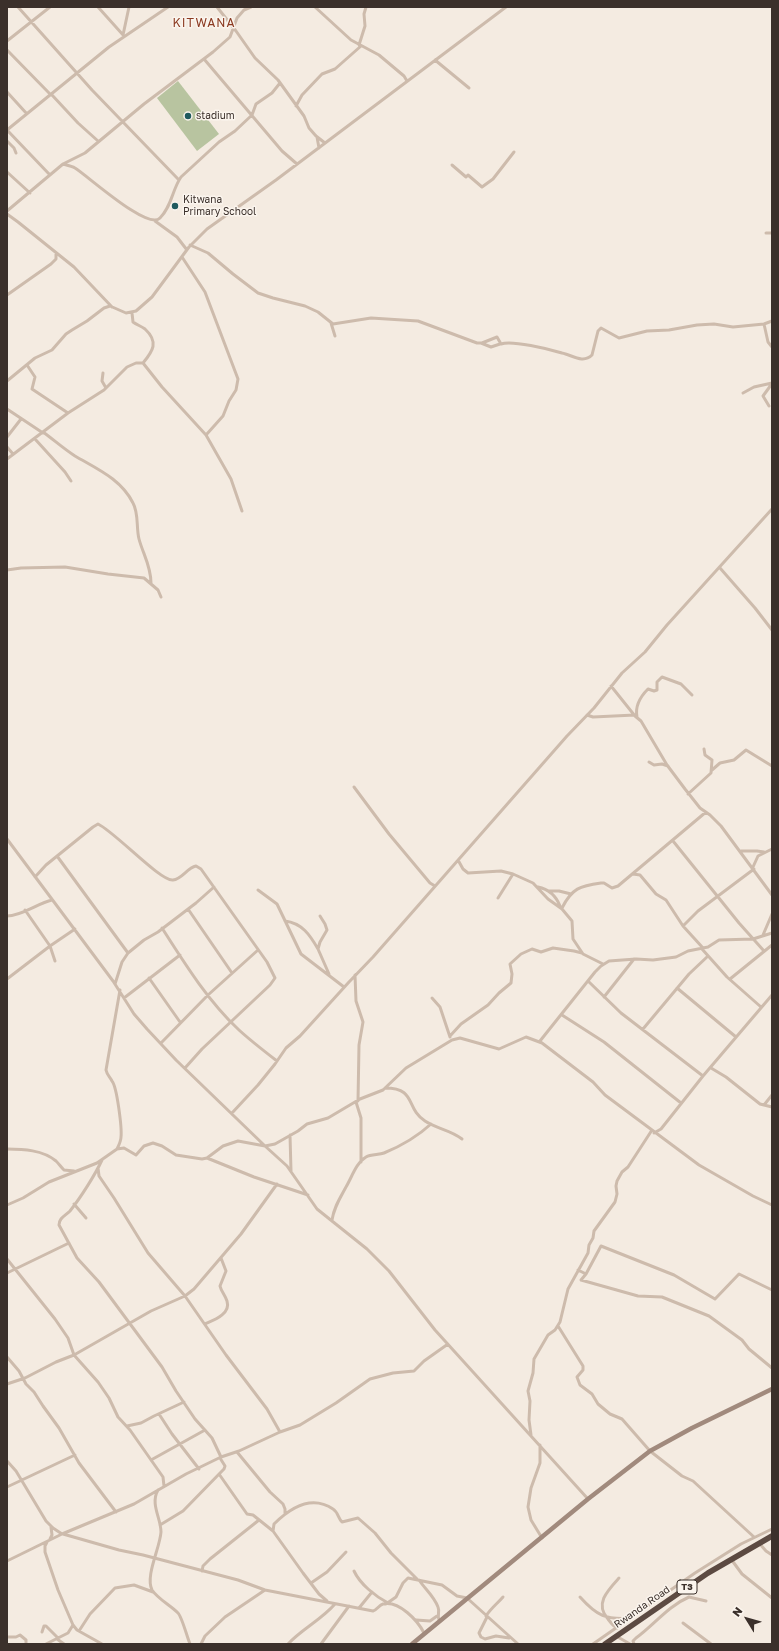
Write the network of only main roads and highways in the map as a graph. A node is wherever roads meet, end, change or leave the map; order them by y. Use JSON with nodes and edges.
{"nodes":[{"id":1,"x":772,"y":1536,"type":"edge"},
{"id":2,"x":606,"y":1644,"type":"edge"}],
"edges":[{"from":1,"to":2,"type":"highway","name":"Rwanda Road","number":"T3"}]}
